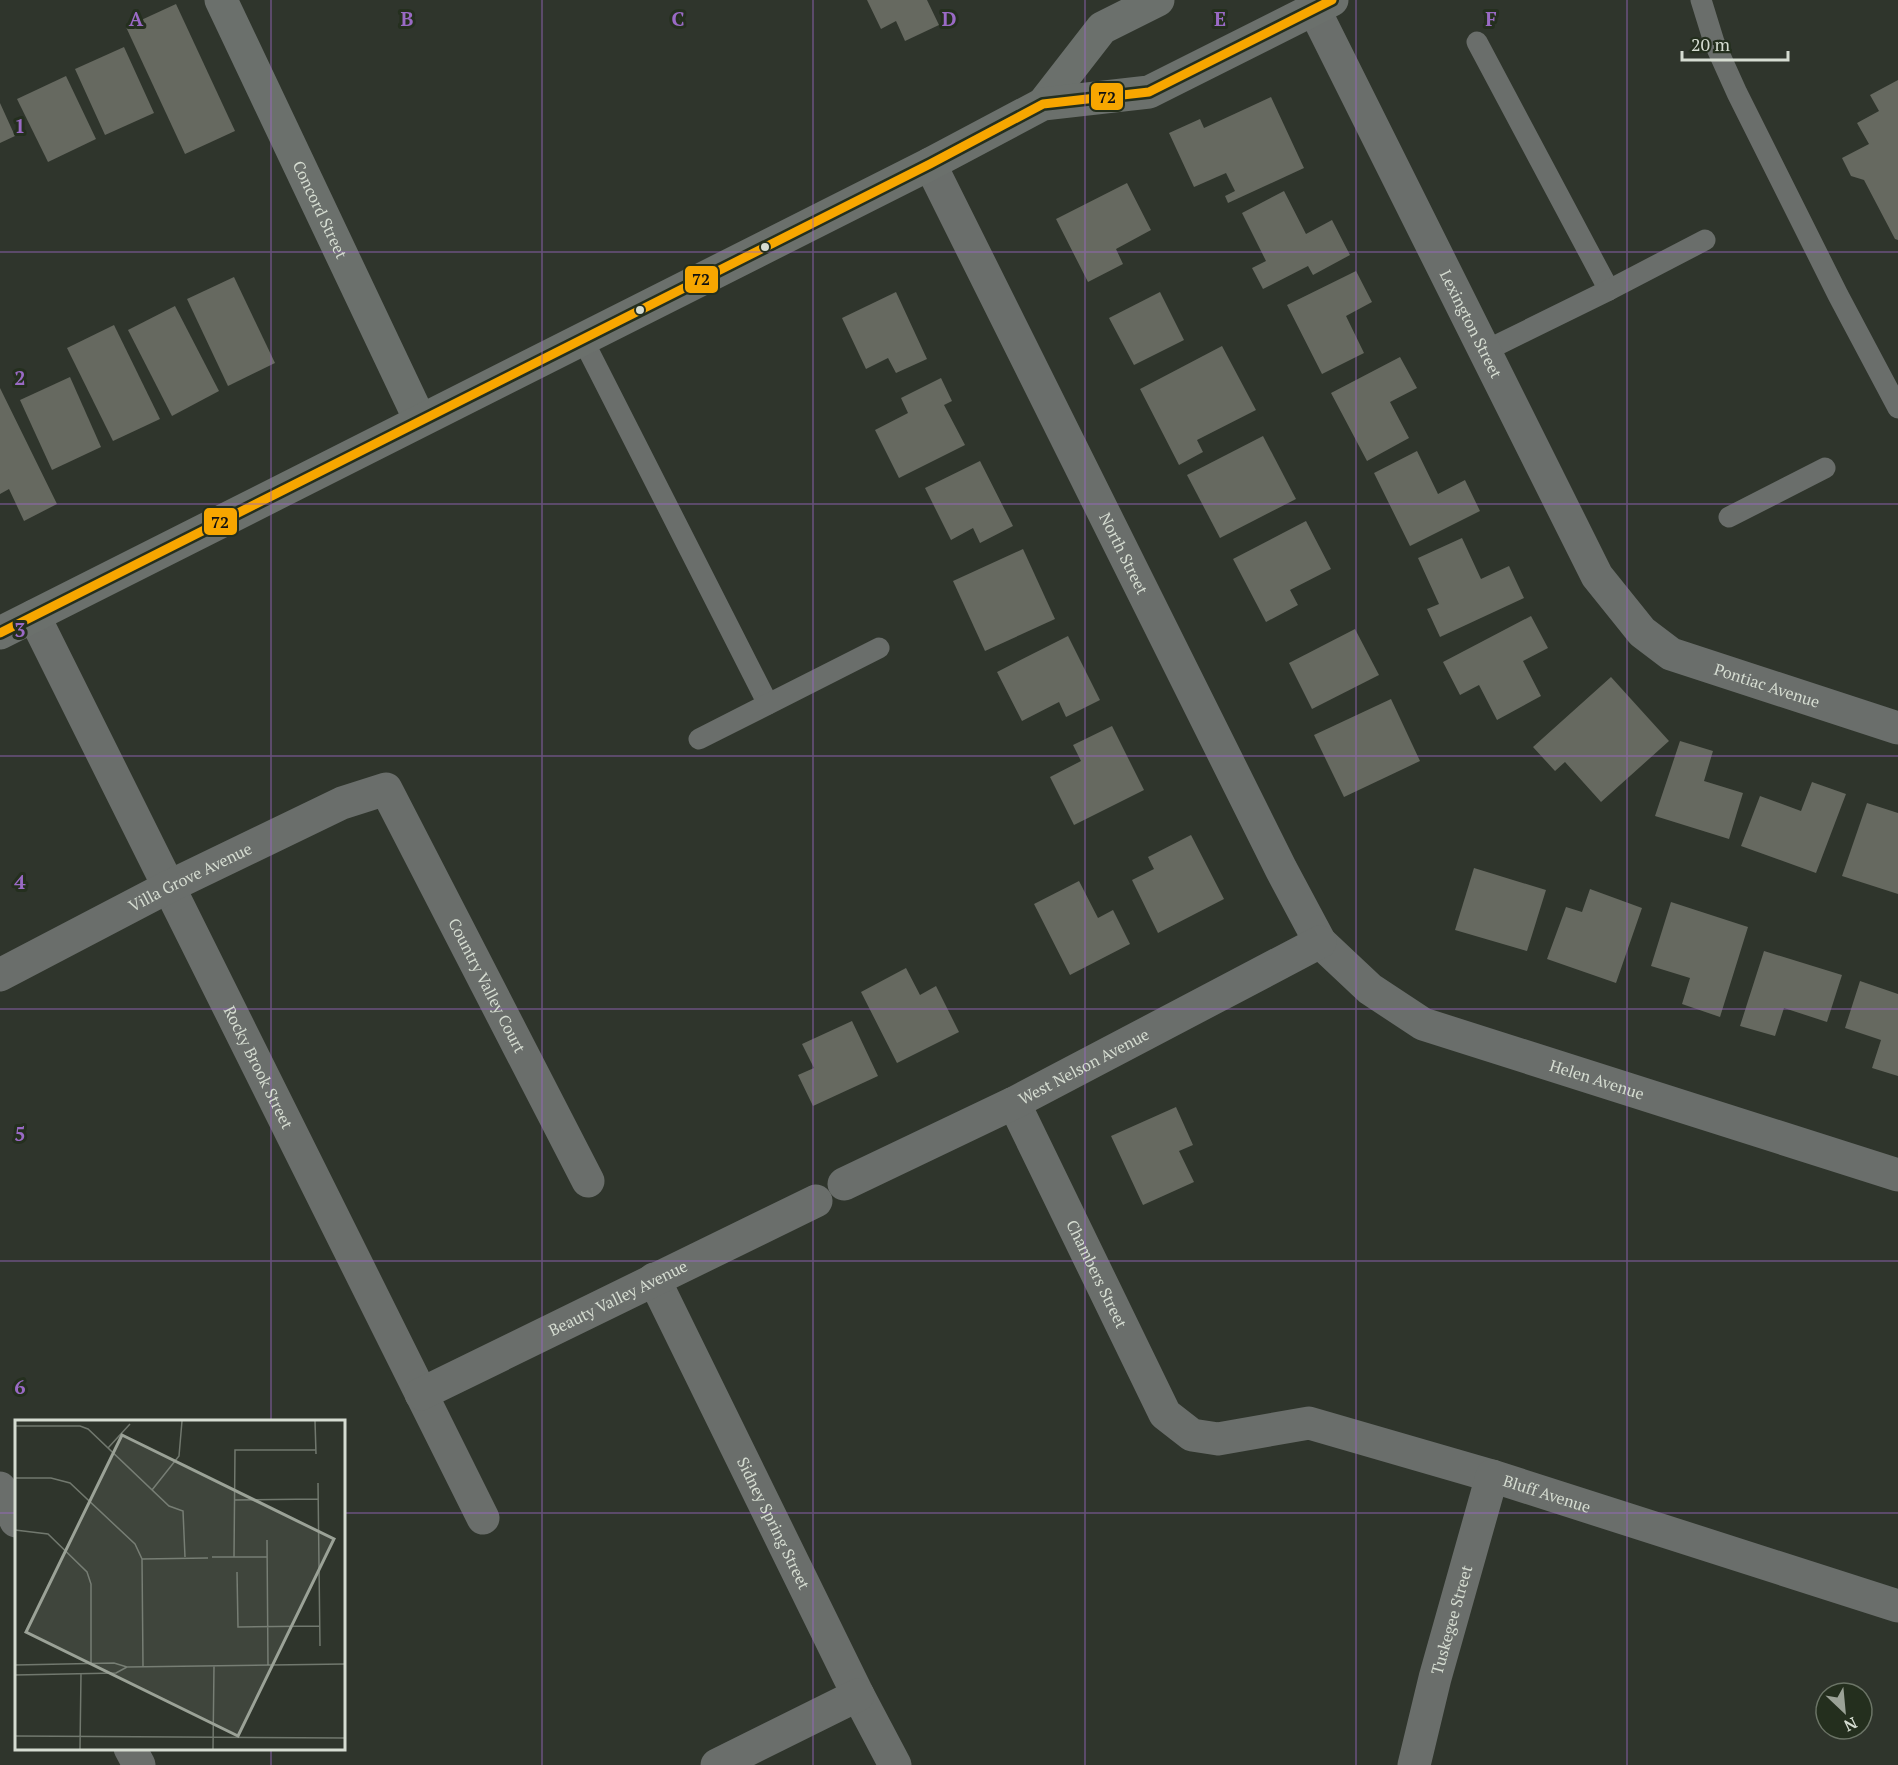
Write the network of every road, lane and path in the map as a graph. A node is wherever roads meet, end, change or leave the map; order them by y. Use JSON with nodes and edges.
{"nodes":[{"id":1,"x":221,"y":0,"type":"edge"},
{"id":2,"x":1158,"y":0,"type":"edge"},
{"id":3,"x":1701,"y":0,"type":"edge"},
{"id":4,"x":1317,"y":2,"type":"edge"},
{"id":5,"x":1477,"y":42,"type":"dead end"},
{"id":6,"x":1043,"y":104,"type":"junction"},
{"id":7,"x":930,"y":164,"type":"junction"},
{"id":8,"x":1705,"y":240,"type":"dead end"},
{"id":9,"x":1609,"y":290,"type":"junction"},
{"id":10,"x":582,"y":338,"type":"junction"},
{"id":11,"x":1485,"y":351,"type":"junction"},
{"id":12,"x":1898,"y":408,"type":"edge"},
{"id":13,"x":420,"y":420,"type":"junction"},
{"id":14,"x":1825,"y":468,"type":"dead end"},
{"id":15,"x":1729,"y":517,"type":"dead end"},
{"id":16,"x":34,"y":616,"type":"junction"},
{"id":17,"x":0,"y":633,"type":"edge"},
{"id":18,"x":1642,"y":633,"type":"joint"},
{"id":19,"x":879,"y":648,"type":"dead end"},
{"id":20,"x":768,"y":704,"type":"junction"},
{"id":21,"x":1898,"y":728,"type":"edge"},
{"id":22,"x":699,"y":739,"type":"dead end"},
{"id":23,"x":386,"y":789,"type":"joint"},
{"id":24,"x":168,"y":887,"type":"junction"},
{"id":25,"x":1320,"y":942,"type":"junction"},
{"id":26,"x":0,"y":975,"type":"edge"},
{"id":27,"x":1014,"y":1103,"type":"junction"},
{"id":28,"x":1898,"y":1175,"type":"edge"},
{"id":29,"x":588,"y":1181,"type":"dead end"},
{"id":30,"x":844,"y":1184,"type":"dead end"},
{"id":31,"x":816,"y":1202,"type":"dead end"},
{"id":32,"x":654,"y":1279,"type":"junction"},
{"id":33,"x":421,"y":1394,"type":"junction"},
{"id":34,"x":1192,"y":1435,"type":"joint"},
{"id":35,"x":1492,"y":1476,"type":"junction"},
{"id":36,"x":0,"y":1488,"type":"edge"},
{"id":37,"x":483,"y":1518,"type":"dead end"},
{"id":38,"x":15,"y":1519,"type":"edge"},
{"id":39,"x":1898,"y":1606,"type":"edge"},
{"id":40,"x":858,"y":1695,"type":"junction"},
{"id":41,"x":131,"y":1750,"type":"edge"},
{"id":42,"x":139,"y":1765,"type":"edge"},
{"id":43,"x":717,"y":1765,"type":"edge"},
{"id":44,"x":895,"y":1765,"type":"edge"},
{"id":45,"x":1414,"y":1765,"type":"edge"}],
"edges":[{"from":1,"to":13,"type":"main road","name":"Concord Street"},
{"from":2,"to":6,"type":"main road"},
{"from":3,"to":12,"type":"lane"},
{"from":4,"to":6,"type":"main road"},
{"from":4,"to":11,"type":"street","name":"Lexington Street"},
{"from":5,"to":9,"type":"lane"},
{"from":6,"to":7,"type":"main road"},
{"from":7,"to":10,"type":"main road"},
{"from":7,"to":25,"type":"street","name":"North Street"},
{"from":8,"to":9,"type":"lane"},
{"from":9,"to":11,"type":"lane"},
{"from":10,"to":13,"type":"main road"},
{"from":10,"to":20,"type":"lane"},
{"from":11,"to":18,"type":"street","name":"Lexington Street"},
{"from":13,"to":16,"type":"main road"},
{"from":14,"to":15,"type":"lane"},
{"from":16,"to":17,"type":"main road"},
{"from":16,"to":24,"type":"street","name":"Rocky Brook Street"},
{"from":18,"to":21,"type":"street","name":"Pontiac Avenue"},
{"from":19,"to":20,"type":"lane"},
{"from":20,"to":22,"type":"lane"},
{"from":23,"to":24,"type":"street","name":"Villa Grove Avenue"},
{"from":23,"to":29,"type":"street","name":"Country Valley Court"},
{"from":24,"to":26,"type":"street","name":"Villa Grove Avenue"},
{"from":24,"to":33,"type":"street","name":"Rocky Brook Street"},
{"from":25,"to":27,"type":"street","name":"West Nelson Avenue"},
{"from":25,"to":28,"type":"street","name":"Helen Avenue"},
{"from":27,"to":30,"type":"street","name":"West Nelson Avenue"},
{"from":27,"to":34,"type":"street","name":"Chambers Street"},
{"from":31,"to":32,"type":"street","name":"Beauty Valley Avenue"},
{"from":32,"to":33,"type":"street","name":"Beauty Valley Avenue"},
{"from":32,"to":40,"type":"street","name":"Sidney Spring Street"},
{"from":33,"to":37,"type":"street","name":"Rocky Brook Street"},
{"from":34,"to":35,"type":"street","name":"Bluff Avenue"},
{"from":35,"to":39,"type":"street","name":"Bluff Avenue"},
{"from":35,"to":45,"type":"street","name":"Tuskegee Street"},
{"from":36,"to":38,"type":"street"},
{"from":40,"to":43,"type":"street"},
{"from":40,"to":44,"type":"street","name":"Sidney Spring Street"},
{"from":41,"to":42,"type":"street"}]}
